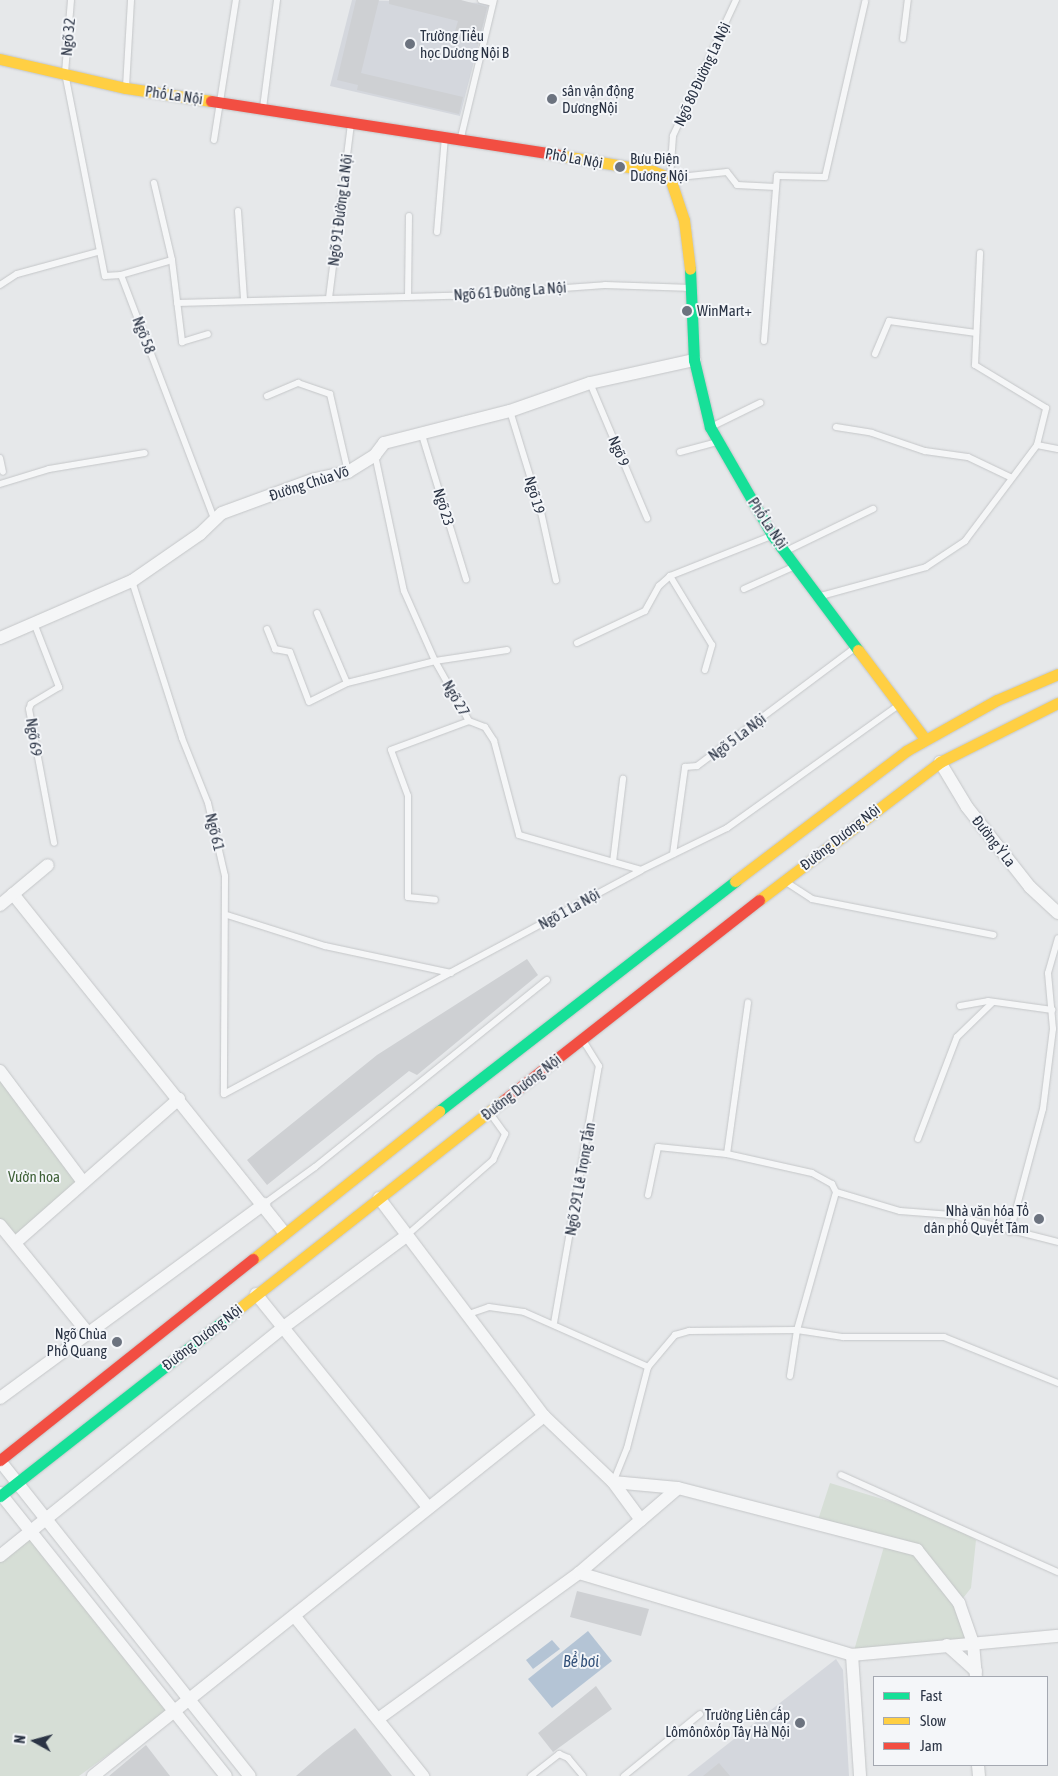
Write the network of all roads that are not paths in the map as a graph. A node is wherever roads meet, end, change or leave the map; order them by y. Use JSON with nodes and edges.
{"nodes":[{"id":1,"x":71,"y":0,"type":"edge"},
{"id":2,"x":131,"y":0,"type":"edge"},
{"id":3,"x":236,"y":0,"type":"edge"},
{"id":4,"x":277,"y":0,"type":"edge"},
{"id":5,"x":481,"y":0,"type":"edge"},
{"id":6,"x":736,"y":0,"type":"edge"},
{"id":7,"x":908,"y":0,"type":"edge"},
{"id":8,"x":494,"y":2,"type":"edge"},
{"id":9,"x":866,"y":2,"type":"dead end"},
{"id":10,"x":903,"y":39,"type":"dead end"},
{"id":11,"x":0,"y":59,"type":"edge"},
{"id":12,"x":64,"y":73,"type":"junction"},
{"id":13,"x":126,"y":88,"type":"junction"},
{"id":14,"x":220,"y":102,"type":"junction"},
{"id":15,"x":262,"y":109,"type":"junction"},
{"id":16,"x":351,"y":122,"type":"junction"},
{"id":17,"x":445,"y":136,"type":"junction"},
{"id":18,"x":461,"y":138,"type":"junction"},
{"id":19,"x":214,"y":140,"type":"dead end"},
{"id":20,"x":670,"y":178,"type":"junction"},
{"id":21,"x":154,"y":183,"type":"dead end"},
{"id":22,"x":776,"y":187,"type":"junction"},
{"id":23,"x":238,"y":211,"type":"dead end"},
{"id":24,"x":409,"y":216,"type":"dead end"},
{"id":25,"x":437,"y":232,"type":"dead end"},
{"id":26,"x":98,"y":252,"type":"junction"},
{"id":27,"x":980,"y":253,"type":"dead end"},
{"id":28,"x":172,"y":260,"type":"junction"},
{"id":29,"x":121,"y":275,"type":"junction"},
{"id":30,"x":1,"y":283,"type":"edge"},
{"id":31,"x":692,"y":288,"type":"junction"},
{"id":32,"x":329,"y":298,"type":"junction"},
{"id":33,"x":408,"y":298,"type":"junction"},
{"id":34,"x":244,"y":300,"type":"junction"},
{"id":35,"x":177,"y":303,"type":"junction"},
{"id":36,"x":208,"y":334,"type":"dead end"},
{"id":37,"x":976,"y":334,"type":"junction"},
{"id":38,"x":764,"y":341,"type":"dead end"},
{"id":39,"x":876,"y":354,"type":"dead end"},
{"id":40,"x":694,"y":360,"type":"junction"},
{"id":41,"x":590,"y":383,"type":"junction"},
{"id":42,"x":267,"y":396,"type":"dead end"},
{"id":43,"x":760,"y":403,"type":"dead end"},
{"id":44,"x":510,"y":411,"type":"junction"},
{"id":45,"x":710,"y":427,"type":"junction"},
{"id":46,"x":836,"y":428,"type":"dead end"},
{"id":47,"x":422,"y":435,"type":"junction"},
{"id":48,"x":718,"y":442,"type":"junction"},
{"id":49,"x":1037,"y":445,"type":"junction"},
{"id":50,"x":1058,"y":449,"type":"edge"},
{"id":51,"x":680,"y":452,"type":"dead end"},
{"id":52,"x":144,"y":453,"type":"dead end"},
{"id":53,"x":375,"y":456,"type":"junction"},
{"id":54,"x":0,"y":458,"type":"edge"},
{"id":55,"x":3,"y":472,"type":"dead end"},
{"id":56,"x":348,"y":472,"type":"junction"},
{"id":57,"x":1010,"y":477,"type":"junction"},
{"id":58,"x":0,"y":484,"type":"edge"},
{"id":59,"x":873,"y":509,"type":"dead end"},
{"id":60,"x":214,"y":518,"type":"junction"},
{"id":61,"x":647,"y":518,"type":"dead end"},
{"id":62,"x":772,"y":535,"type":"junction"},
{"id":63,"x":786,"y":551,"type":"junction"},
{"id":64,"x":797,"y":565,"type":"junction"},
{"id":65,"x":670,"y":576,"type":"junction"},
{"id":66,"x":466,"y":579,"type":"dead end"},
{"id":67,"x":556,"y":580,"type":"dead end"},
{"id":68,"x":132,"y":581,"type":"junction"},
{"id":69,"x":744,"y":589,"type":"dead end"},
{"id":70,"x":820,"y":596,"type":"junction"},
{"id":71,"x":317,"y":613,"type":"dead end"},
{"id":72,"x":33,"y":621,"type":"junction"},
{"id":73,"x":267,"y":629,"type":"dead end"},
{"id":74,"x":0,"y":638,"type":"edge"},
{"id":75,"x":577,"y":643,"type":"dead end"},
{"id":76,"x":856,"y":648,"type":"junction"},
{"id":77,"x":507,"y":650,"type":"dead end"},
{"id":78,"x":435,"y":661,"type":"junction"},
{"id":79,"x":705,"y":670,"type":"dead end"},
{"id":80,"x":1058,"y":674,"type":"edge"},
{"id":81,"x":348,"y":683,"type":"junction"},
{"id":82,"x":901,"y":703,"type":"junction"},
{"id":83,"x":1058,"y":703,"type":"edge"},
{"id":84,"x":469,"y":721,"type":"junction"},
{"id":85,"x":925,"y":739,"type":"junction"},
{"id":86,"x":940,"y":762,"type":"junction"},
{"id":87,"x":623,"y":779,"type":"dead end"},
{"id":88,"x":54,"y":843,"type":"dead end"},
{"id":89,"x":673,"y":854,"type":"junction"},
{"id":90,"x":614,"y":862,"type":"junction"},
{"id":91,"x":48,"y":865,"type":"dead end"},
{"id":92,"x":641,"y":870,"type":"junction"},
{"id":93,"x":784,"y":881,"type":"junction"},
{"id":94,"x":13,"y":894,"type":"junction"},
{"id":95,"x":435,"y":900,"type":"dead end"},
{"id":96,"x":0,"y":905,"type":"edge"},
{"id":97,"x":1058,"y":913,"type":"edge"},
{"id":98,"x":227,"y":915,"type":"junction"},
{"id":99,"x":993,"y":936,"type":"dead end"},
{"id":100,"x":1058,"y":938,"type":"edge"},
{"id":101,"x":451,"y":973,"type":"junction"},
{"id":102,"x":547,"y":980,"type":"dead end"},
{"id":103,"x":748,"y":1002,"type":"dead end"},
{"id":104,"x":992,"y":1002,"type":"junction"},
{"id":105,"x":960,"y":1006,"type":"dead end"},
{"id":106,"x":1052,"y":1010,"type":"junction"},
{"id":107,"x":1056,"y":1029,"type":"edge"},
{"id":108,"x":582,"y":1039,"type":"junction"},
{"id":109,"x":0,"y":1071,"type":"edge"},
{"id":110,"x":224,"y":1094,"type":"joint"},
{"id":111,"x":180,"y":1099,"type":"junction"},
{"id":112,"x":488,"y":1112,"type":"junction"},
{"id":113,"x":918,"y":1139,"type":"dead end"},
{"id":114,"x":728,"y":1154,"type":"junction"},
{"id":115,"x":83,"y":1182,"type":"junction"},
{"id":116,"x":836,"y":1192,"type":"junction"},
{"id":117,"x":648,"y":1195,"type":"dead end"},
{"id":118,"x":379,"y":1198,"type":"junction"},
{"id":119,"x":264,"y":1204,"type":"junction"},
{"id":120,"x":0,"y":1225,"type":"edge"},
{"id":121,"x":284,"y":1232,"type":"junction"},
{"id":122,"x":1010,"y":1232,"type":"junction"},
{"id":123,"x":405,"y":1237,"type":"junction"},
{"id":124,"x":16,"y":1242,"type":"junction"},
{"id":125,"x":1058,"y":1242,"type":"edge"},
{"id":126,"x":256,"y":1294,"type":"junction"},
{"id":127,"x":466,"y":1315,"type":"junction"},
{"id":128,"x":554,"y":1323,"type":"junction"},
{"id":129,"x":285,"y":1326,"type":"junction"},
{"id":130,"x":797,"y":1330,"type":"junction"},
{"id":131,"x":88,"y":1333,"type":"junction"},
{"id":132,"x":648,"y":1368,"type":"junction"},
{"id":133,"x":790,"y":1376,"type":"dead end"},
{"id":134,"x":1058,"y":1383,"type":"edge"},
{"id":135,"x":0,"y":1398,"type":"edge"},
{"id":136,"x":544,"y":1416,"type":"junction"},
{"id":137,"x":0,"y":1460,"type":"edge"},
{"id":138,"x":841,"y":1475,"type":"dead end"},
{"id":139,"x":18,"y":1482,"type":"junction"},
{"id":140,"x":613,"y":1482,"type":"junction"},
{"id":141,"x":678,"y":1488,"type":"junction"},
{"id":142,"x":0,"y":1495,"type":"edge"},
{"id":143,"x":428,"y":1507,"type":"junction"},
{"id":144,"x":48,"y":1519,"type":"junction"},
{"id":145,"x":641,"y":1520,"type":"junction"},
{"id":146,"x":30,"y":1533,"type":"junction"},
{"id":147,"x":0,"y":1556,"type":"edge"},
{"id":148,"x":1058,"y":1572,"type":"edge"},
{"id":149,"x":579,"y":1574,"type":"junction"},
{"id":150,"x":296,"y":1618,"type":"junction"},
{"id":151,"x":1058,"y":1636,"type":"edge"},
{"id":152,"x":973,"y":1643,"type":"junction"},
{"id":153,"x":947,"y":1645,"type":"junction"},
{"id":154,"x":852,"y":1655,"type":"junction"},
{"id":155,"x":976,"y":1674,"type":"edge"},
{"id":156,"x":191,"y":1701,"type":"junction"},
{"id":157,"x":174,"y":1711,"type":"junction"},
{"id":158,"x":700,"y":1714,"type":"dead end"},
{"id":159,"x":378,"y":1719,"type":"junction"},
{"id":160,"x":93,"y":1776,"type":"edge"},
{"id":161,"x":226,"y":1776,"type":"edge"},
{"id":162,"x":250,"y":1776,"type":"edge"},
{"id":163,"x":423,"y":1776,"type":"edge"},
{"id":164,"x":531,"y":1776,"type":"edge"},
{"id":165,"x":583,"y":1776,"type":"edge"},
{"id":166,"x":624,"y":1776,"type":"edge"},
{"id":167,"x":860,"y":1776,"type":"edge"}],
"edges":[{"from":1,"to":12,"type":"lane","name":"Ngõ 32"},
{"from":2,"to":13,"type":"lane"},
{"from":3,"to":14,"type":"lane"},
{"from":4,"to":15,"type":"lane"},
{"from":5,"to":8,"type":"lane"},
{"from":6,"to":20,"type":"lane","name":"Ngõ 80 Đường La Nội"},
{"from":7,"to":10,"type":"lane"},
{"from":8,"to":18,"type":"lane"},
{"from":9,"to":22,"type":"lane"},
{"from":11,"to":12,"type":"main road","name":"Phố La Nội"},
{"from":12,"to":13,"type":"main road","name":"Phố La Nội"},
{"from":12,"to":26,"type":"lane","name":"Ngõ 32"},
{"from":13,"to":14,"type":"main road","name":"Phố La Nội"},
{"from":14,"to":15,"type":"main road","name":"Phố La Nội"},
{"from":14,"to":19,"type":"lane"},
{"from":15,"to":16,"type":"main road","name":"Phố La Nội"},
{"from":16,"to":17,"type":"main road","name":"Phố La Nội"},
{"from":16,"to":32,"type":"lane","name":"Ngõ 91 Đường La Nội"},
{"from":17,"to":18,"type":"main road","name":"Phố La Nội"},
{"from":17,"to":25,"type":"lane"},
{"from":18,"to":20,"type":"main road","name":"Phố La Nội"},
{"from":20,"to":22,"type":"lane"},
{"from":20,"to":31,"type":"main road","name":"Phố La Nội"},
{"from":21,"to":28,"type":"lane"},
{"from":22,"to":38,"type":"lane"},
{"from":23,"to":34,"type":"lane"},
{"from":24,"to":33,"type":"lane"},
{"from":26,"to":29,"type":"lane","name":"Ngõ 32"},
{"from":26,"to":30,"type":"lane"},
{"from":27,"to":37,"type":"lane"},
{"from":28,"to":29,"type":"lane"},
{"from":28,"to":35,"type":"lane"},
{"from":29,"to":60,"type":"lane","name":"Ngõ 58"},
{"from":31,"to":33,"type":"lane","name":"Ngõ 61 Đường La Nội"},
{"from":31,"to":40,"type":"main road","name":"Phố La Nội"},
{"from":32,"to":33,"type":"lane","name":"Ngõ 61 Đường La Nội"},
{"from":32,"to":34,"type":"lane","name":"Ngõ 61 Đường La Nội"},
{"from":34,"to":35,"type":"lane","name":"Ngõ 61 Đường La Nội"},
{"from":35,"to":36,"type":"lane"},
{"from":37,"to":39,"type":"lane"},
{"from":37,"to":49,"type":"lane"},
{"from":40,"to":41,"type":"street","name":"Đường Chùa Võ"},
{"from":40,"to":45,"type":"main road","name":"Phố La Nội"},
{"from":41,"to":44,"type":"street","name":"Đường Chùa Võ"},
{"from":41,"to":61,"type":"lane","name":"Ngõ 9"},
{"from":42,"to":56,"type":"lane"},
{"from":43,"to":45,"type":"lane"},
{"from":44,"to":47,"type":"street","name":"Đường Chùa Võ"},
{"from":44,"to":67,"type":"lane","name":"Ngõ 19"},
{"from":45,"to":48,"type":"main road","name":"Phố La Nội"},
{"from":46,"to":57,"type":"lane"},
{"from":47,"to":53,"type":"street","name":"Đường Chùa Võ"},
{"from":47,"to":66,"type":"lane","name":"Ngõ 23"},
{"from":48,"to":51,"type":"lane"},
{"from":48,"to":62,"type":"main road","name":"Phố La Nội"},
{"from":49,"to":50,"type":"lane"},
{"from":49,"to":57,"type":"lane"},
{"from":52,"to":58,"type":"lane"},
{"from":53,"to":56,"type":"street","name":"Đường Chùa Võ"},
{"from":53,"to":78,"type":"lane","name":"Ngõ 27"},
{"from":54,"to":55,"type":"lane"},
{"from":56,"to":60,"type":"street","name":"Đường Chùa Võ"},
{"from":57,"to":70,"type":"lane"},
{"from":59,"to":63,"type":"lane"},
{"from":60,"to":68,"type":"street","name":"Đường Chùa Võ"},
{"from":62,"to":63,"type":"main road","name":"Phố La Nội"},
{"from":62,"to":65,"type":"lane"},
{"from":63,"to":64,"type":"main road","name":"Phố La Nội"},
{"from":64,"to":69,"type":"lane"},
{"from":64,"to":70,"type":"main road","name":"Phố La Nội"},
{"from":65,"to":75,"type":"lane"},
{"from":65,"to":79,"type":"lane"},
{"from":68,"to":72,"type":"street","name":"Đường Chùa Võ"},
{"from":68,"to":98,"type":"lane","name":"Ngõ 61"},
{"from":70,"to":76,"type":"main road","name":"Phố La Nội"},
{"from":71,"to":81,"type":"lane"},
{"from":72,"to":74,"type":"street","name":"Đường Chùa Võ"},
{"from":72,"to":88,"type":"lane","name":"Ngõ 69"},
{"from":73,"to":81,"type":"lane"},
{"from":76,"to":82,"type":"main road","name":"Phố La Nội"},
{"from":76,"to":89,"type":"lane","name":"Ngõ 5 La Nội"},
{"from":77,"to":78,"type":"lane"},
{"from":78,"to":81,"type":"lane"},
{"from":78,"to":84,"type":"lane","name":"Ngõ 27"},
{"from":80,"to":85,"type":"main road","name":"Đường Dương Nội"},
{"from":82,"to":85,"type":"main road","name":"Phố La Nội"},
{"from":82,"to":89,"type":"lane","name":"Ngõ 1 La Nội"},
{"from":83,"to":86,"type":"main road","name":"Đường Dương Nội"},
{"from":84,"to":90,"type":"lane"},
{"from":84,"to":95,"type":"lane","name":"Ngõ 27"},
{"from":85,"to":86,"type":"main road","name":"Phố La Nội"},
{"from":85,"to":121,"type":"main road","name":"Đường Dương Nội"},
{"from":86,"to":93,"type":"main road","name":"Đường Dương Nội"},
{"from":86,"to":97,"type":"street","name":"Đường Ỷ La"},
{"from":87,"to":90,"type":"lane"},
{"from":89,"to":92,"type":"lane","name":"Ngõ 1 La Nội"},
{"from":90,"to":92,"type":"lane"},
{"from":91,"to":94,"type":"street"},
{"from":92,"to":101,"type":"lane","name":"Ngõ 1 La Nội"},
{"from":93,"to":99,"type":"lane"},
{"from":93,"to":108,"type":"main road","name":"Đường Dương Nội"},
{"from":94,"to":96,"type":"street"},
{"from":94,"to":111,"type":"street"},
{"from":98,"to":101,"type":"lane"},
{"from":98,"to":110,"type":"lane","name":"Ngõ 61"},
{"from":100,"to":106,"type":"lane"},
{"from":101,"to":110,"type":"lane","name":"Ngõ 1 La Nội"},
{"from":102,"to":119,"type":"lane"},
{"from":103,"to":114,"type":"lane"},
{"from":104,"to":105,"type":"lane"},
{"from":104,"to":106,"type":"lane"},
{"from":104,"to":113,"type":"lane"},
{"from":106,"to":107,"type":"lane"},
{"from":107,"to":122,"type":"lane"},
{"from":108,"to":112,"type":"main road","name":"Đường Dương Nội"},
{"from":108,"to":128,"type":"lane","name":"Ngõ 291 Lê Trọng Tấn"},
{"from":109,"to":115,"type":"street"},
{"from":111,"to":115,"type":"street"},
{"from":111,"to":119,"type":"street"},
{"from":112,"to":118,"type":"main road","name":"Đường Dương Nội"},
{"from":112,"to":123,"type":"lane"},
{"from":114,"to":116,"type":"lane"},
{"from":114,"to":117,"type":"lane"},
{"from":115,"to":124,"type":"street"},
{"from":116,"to":122,"type":"lane"},
{"from":116,"to":130,"type":"lane"},
{"from":118,"to":123,"type":"street"},
{"from":118,"to":126,"type":"main road","name":"Đường Dương Nội"},
{"from":119,"to":121,"type":"street"},
{"from":119,"to":131,"type":"street"},
{"from":120,"to":124,"type":"street"},
{"from":121,"to":137,"type":"main road","name":"Đường Dương Nội"},
{"from":122,"to":125,"type":"lane"},
{"from":123,"to":127,"type":"street"},
{"from":123,"to":129,"type":"street"},
{"from":124,"to":131,"type":"street"},
{"from":126,"to":129,"type":"street"},
{"from":126,"to":139,"type":"main road","name":"Đường Dương Nội"},
{"from":127,"to":128,"type":"lane"},
{"from":127,"to":136,"type":"street"},
{"from":128,"to":132,"type":"lane"},
{"from":129,"to":143,"type":"street"},
{"from":129,"to":144,"type":"street"},
{"from":130,"to":132,"type":"lane"},
{"from":130,"to":133,"type":"lane"},
{"from":130,"to":134,"type":"lane"},
{"from":131,"to":135,"type":"street"},
{"from":132,"to":140,"type":"lane"},
{"from":136,"to":140,"type":"street"},
{"from":136,"to":143,"type":"street"},
{"from":137,"to":139,"type":"street"},
{"from":138,"to":148,"type":"lane"},
{"from":139,"to":142,"type":"main road","name":"Đường Dương Nội"},
{"from":139,"to":144,"type":"street"},
{"from":140,"to":141,"type":"street"},
{"from":140,"to":145,"type":"street"},
{"from":141,"to":145,"type":"street"},
{"from":141,"to":152,"type":"street"},
{"from":142,"to":146,"type":"street"},
{"from":143,"to":150,"type":"street"},
{"from":144,"to":146,"type":"street"},
{"from":144,"to":156,"type":"street"},
{"from":145,"to":149,"type":"street"},
{"from":146,"to":147,"type":"street"},
{"from":146,"to":157,"type":"street"},
{"from":149,"to":154,"type":"street"},
{"from":149,"to":159,"type":"street"},
{"from":150,"to":156,"type":"street"},
{"from":150,"to":159,"type":"street"},
{"from":151,"to":152,"type":"street"},
{"from":152,"to":153,"type":"street"},
{"from":152,"to":155,"type":"street"},
{"from":153,"to":154,"type":"street"},
{"from":153,"to":155,"type":"street"},
{"from":154,"to":167,"type":"street"},
{"from":156,"to":157,"type":"street"},
{"from":156,"to":162,"type":"street"},
{"from":157,"to":160,"type":"street"},
{"from":157,"to":161,"type":"street"},
{"from":158,"to":166,"type":"lane"},
{"from":159,"to":163,"type":"street"},
{"from":164,"to":165,"type":"lane"}]}
